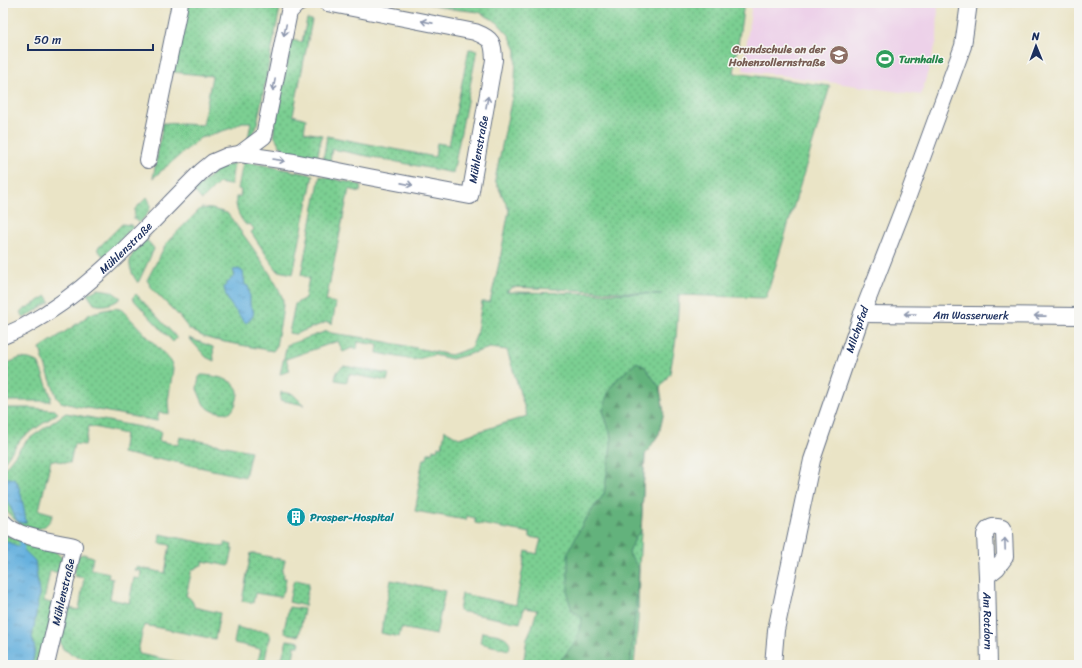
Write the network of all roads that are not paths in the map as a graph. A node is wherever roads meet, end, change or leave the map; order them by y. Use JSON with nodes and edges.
{"nodes":[{"id":1,"x":180,"y":3,"type":"edge"},
{"id":2,"x":300,"y":3,"type":"edge"},
{"id":3,"x":327,"y":3,"type":"edge"},
{"id":4,"x":969,"y":3,"type":"edge"},
{"id":5,"x":240,"y":154,"type":"junction"},
{"id":6,"x":148,"y":160,"type":"dead end"},
{"id":7,"x":862,"y":314,"type":"junction"},
{"id":8,"x":1079,"y":316,"type":"edge"},
{"id":9,"x":3,"y":336,"type":"edge"},
{"id":10,"x":3,"y":522,"type":"edge"},
{"id":11,"x":987,"y":576,"type":"dead end"},
{"id":12,"x":46,"y":665,"type":"edge"},
{"id":13,"x":773,"y":665,"type":"edge"},
{"id":14,"x":989,"y":665,"type":"edge"}],
"edges":[{"from":1,"to":6,"type":"street"},
{"from":2,"to":5,"type":"street","name":"Mühlenstraße","one_way":true},
{"from":5,"to":3,"type":"street","name":"Mühlenstraße","one_way":true},
{"from":4,"to":7,"type":"street","name":"Milchpfad"},
{"from":5,"to":9,"type":"street","name":"Mühlenstraße"},
{"from":8,"to":7,"type":"street","name":"Am Wasserwerk","one_way":true},
{"from":7,"to":13,"type":"street","name":"Milchpfad"},
{"from":10,"to":12,"type":"street","name":"Mühlenstraße"},
{"from":11,"to":14,"type":"street","name":"Am Rotdorn"}]}
